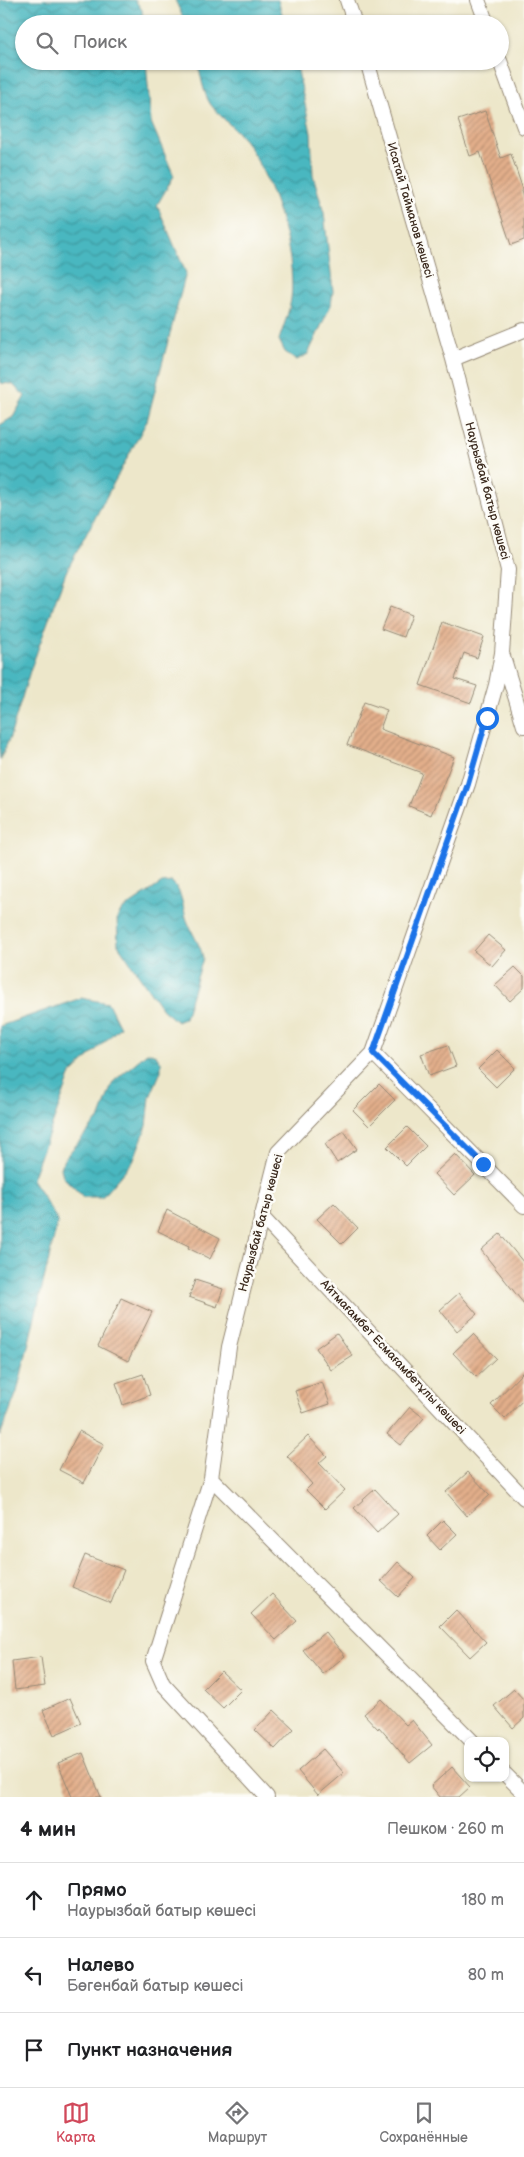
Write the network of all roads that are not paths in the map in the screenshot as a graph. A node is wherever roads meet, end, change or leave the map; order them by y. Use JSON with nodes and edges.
{"nodes":[{"id":1,"x":347,"y":0,"type":"edge"},
{"id":2,"x":478,"y":0,"type":"edge"},
{"id":3,"x":352,"y":15,"type":"edge"},
{"id":4,"x":484,"y":15,"type":"edge"},
{"id":5,"x":370,"y":70,"type":"edge"},
{"id":6,"x":503,"y":70,"type":"edge"},
{"id":7,"x":524,"y":127,"type":"edge"},
{"id":8,"x":524,"y":330,"type":"edge"},
{"id":9,"x":453,"y":359,"type":"junction"},
{"id":10,"x":502,"y":653,"type":"junction"},
{"id":11,"x":524,"y":726,"type":"edge"},
{"id":12,"x":373,"y":1053,"type":"junction"},
{"id":13,"x":524,"y":1206,"type":"edge"},
{"id":14,"x":261,"y":1216,"type":"junction"},
{"id":15,"x":210,"y":1478,"type":"junction"},
{"id":16,"x":524,"y":1498,"type":"edge"},
{"id":17,"x":468,"y":1737,"type":"edge"},
{"id":18,"x":509,"y":1778,"type":"edge"},
{"id":19,"x":524,"y":1793,"type":"edge"},
{"id":20,"x":267,"y":1797,"type":"edge"}],
"edges":[{"from":1,"to":3,"type":"street"},
{"from":2,"to":4,"type":"street"},
{"from":5,"to":9,"type":"street","name":"Исатай Тайманов көшесі"},
{"from":6,"to":7,"type":"street"},
{"from":8,"to":9,"type":"street"},
{"from":9,"to":10,"type":"street","name":"Наурызбай батыр көшесі"},
{"from":10,"to":11,"type":"street"},
{"from":10,"to":12,"type":"street","name":"Наурызбай батыр көшесі"},
{"from":12,"to":13,"type":"street"},
{"from":12,"to":14,"type":"street","name":"Наурызбай батыр көшесі"},
{"from":14,"to":15,"type":"street","name":"Наурызбай батыр көшесі"},
{"from":14,"to":16,"type":"street","name":"Айтмағамбет Есмағамбетұлы көшесі"},
{"from":15,"to":17,"type":"street"},
{"from":15,"to":20,"type":"street","name":"Наурызбай батыр көшесі"},
{"from":18,"to":19,"type":"street"}]}
